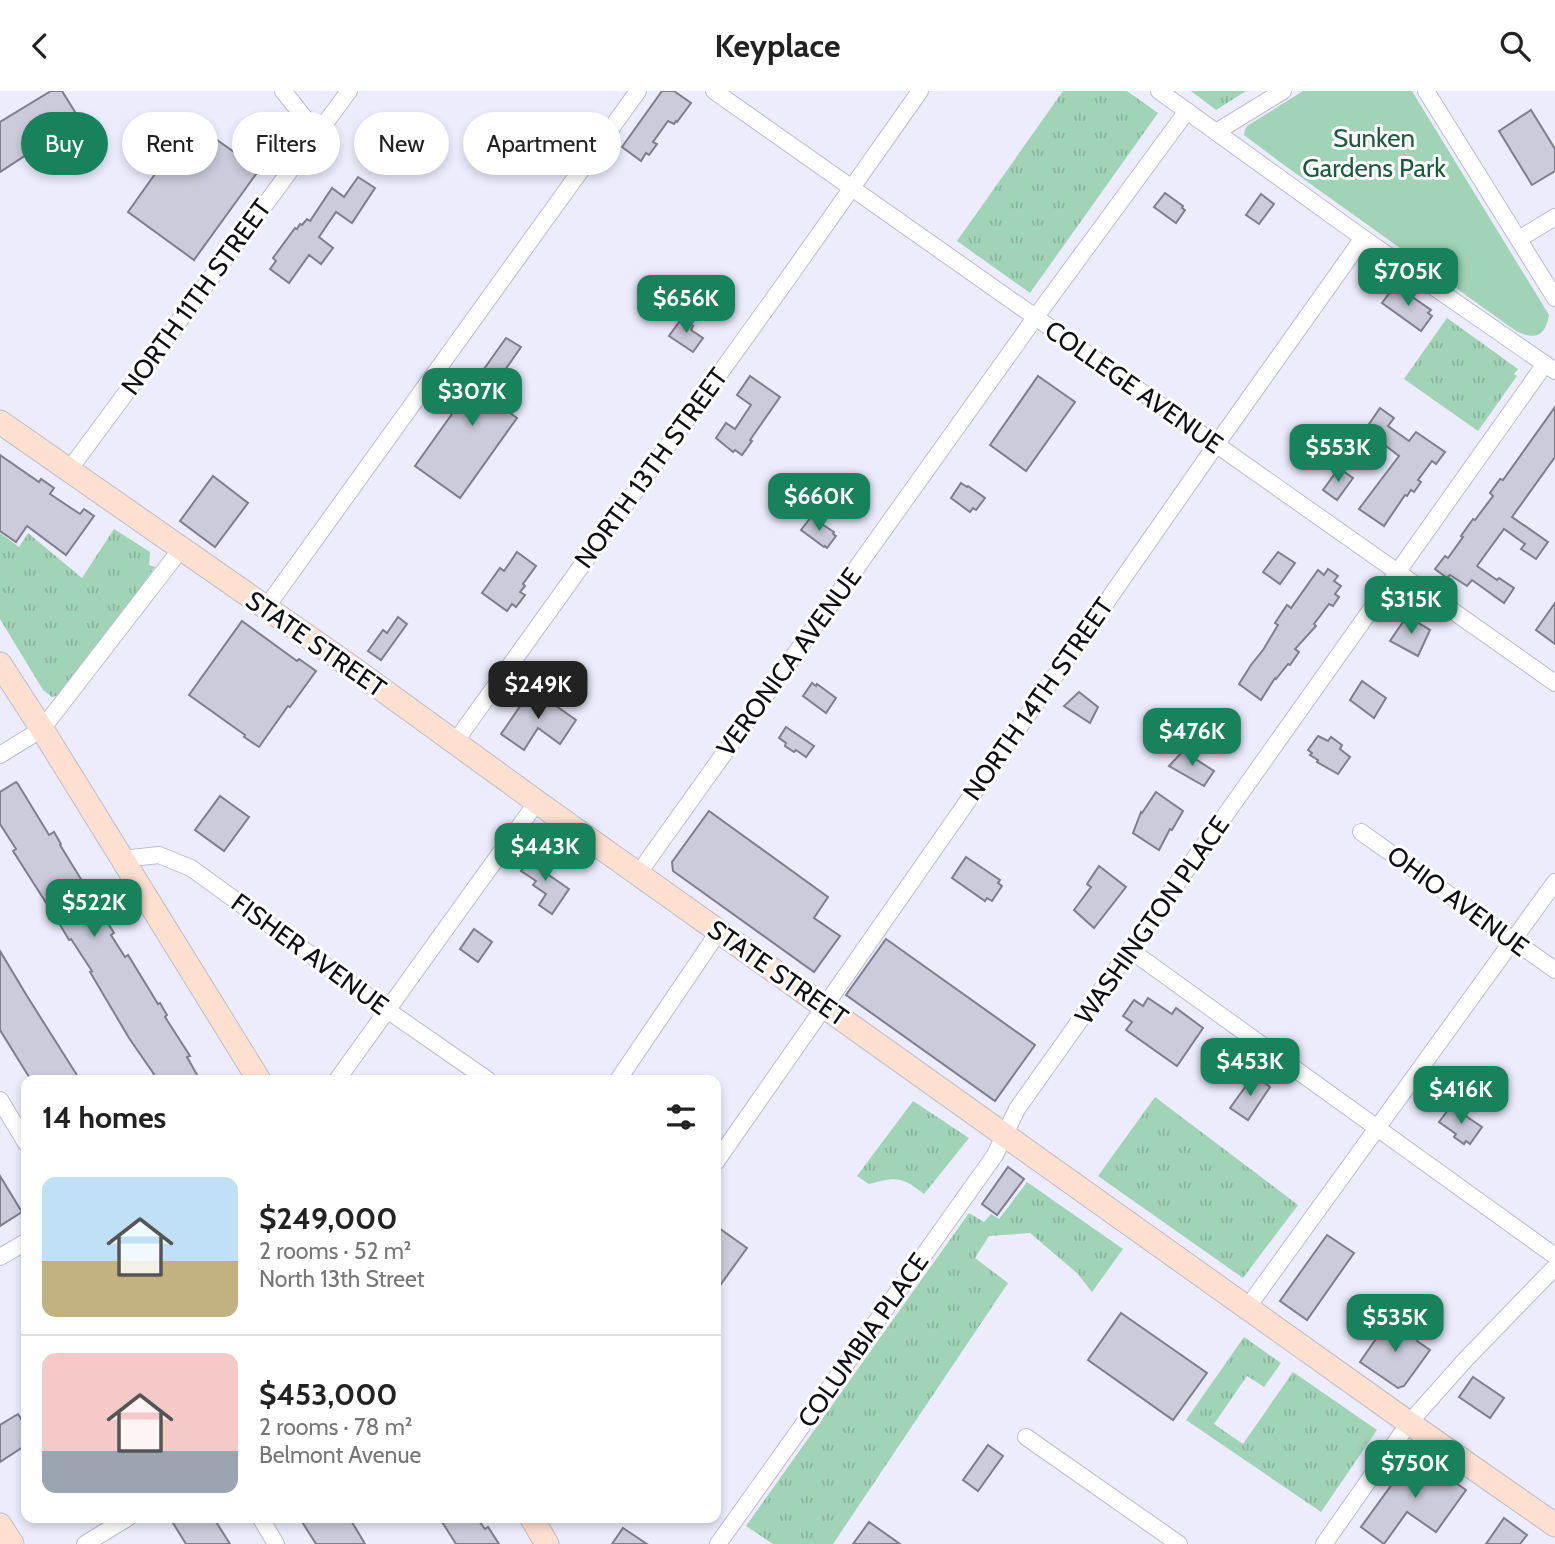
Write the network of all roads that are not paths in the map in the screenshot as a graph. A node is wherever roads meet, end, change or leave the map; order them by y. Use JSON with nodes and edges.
{"nodes":[{"id":1,"x":283,"y":91,"type":"edge"},
{"id":2,"x":349,"y":91,"type":"edge"},
{"id":3,"x":638,"y":91,"type":"edge"},
{"id":4,"x":714,"y":91,"type":"edge"},
{"id":5,"x":920,"y":91,"type":"edge"},
{"id":6,"x":1159,"y":91,"type":"edge"},
{"id":7,"x":1283,"y":91,"type":"edge"},
{"id":8,"x":1426,"y":91,"type":"edge"},
{"id":9,"x":1187,"y":111,"type":"junction"},
{"id":10,"x":300,"y":112,"type":"edge"},
{"id":11,"x":333,"y":112,"type":"edge"},
{"id":12,"x":1216,"y":132,"type":"junction"},
{"id":13,"x":286,"y":175,"type":"edge"},
{"id":14,"x":852,"y":188,"type":"junction"},
{"id":15,"x":1555,"y":217,"type":"edge"},
{"id":16,"x":1363,"y":238,"type":"junction"},
{"id":17,"x":1518,"y":239,"type":"junction"},
{"id":18,"x":1555,"y":298,"type":"edge"},
{"id":19,"x":1035,"y":318,"type":"junction"},
{"id":20,"x":1550,"y":368,"type":"edge"},
{"id":21,"x":0,"y":422,"type":"edge"},
{"id":22,"x":1216,"y":445,"type":"junction"},
{"id":23,"x":69,"y":470,"type":"junction"},
{"id":24,"x":181,"y":548,"type":"junction"},
{"id":25,"x":1398,"y":573,"type":"junction"},
{"id":26,"x":265,"y":609,"type":"junction"},
{"id":27,"x":0,"y":664,"type":"edge"},
{"id":28,"x":1555,"y":683,"type":"edge"},
{"id":29,"x":42,"y":729,"type":"junction"},
{"id":30,"x":454,"y":742,"type":"junction"},
{"id":31,"x":0,"y":755,"type":"edge"},
{"id":32,"x":537,"y":802,"type":"junction"},
{"id":33,"x":1361,"y":832,"type":"dead end"},
{"id":34,"x":122,"y":859,"type":"junction"},
{"id":35,"x":638,"y":874,"type":"junction"},
{"id":36,"x":1555,"y":882,"type":"edge"},
{"id":37,"x":719,"y":931,"type":"junction"},
{"id":38,"x":1513,"y":940,"type":"junction"},
{"id":39,"x":1130,"y":950,"type":"junction"},
{"id":40,"x":1555,"y":970,"type":"edge"},
{"id":41,"x":824,"y":1006,"type":"junction"},
{"id":42,"x":387,"y":1010,"type":"junction"},
{"id":43,"x":255,"y":1075,"type":"edge"},
{"id":44,"x":341,"y":1075,"type":"edge"},
{"id":45,"x":481,"y":1075,"type":"edge"},
{"id":46,"x":621,"y":1075,"type":"edge"},
{"id":47,"x":0,"y":1100,"type":"edge"},
{"id":48,"x":1377,"y":1128,"type":"junction"},
{"id":49,"x":21,"y":1135,"type":"edge"},
{"id":50,"x":1006,"y":1135,"type":"junction"},
{"id":51,"x":721,"y":1155,"type":"edge"},
{"id":52,"x":21,"y":1245,"type":"edge"},
{"id":53,"x":1555,"y":1256,"type":"edge"},
{"id":54,"x":0,"y":1257,"type":"edge"},
{"id":55,"x":1555,"y":1267,"type":"edge"},
{"id":56,"x":1247,"y":1308,"type":"junction"},
{"id":57,"x":1409,"y":1423,"type":"junction"},
{"id":58,"x":1026,"y":1437,"type":"dead end"},
{"id":59,"x":118,"y":1523,"type":"edge"},
{"id":60,"x":264,"y":1523,"type":"edge"},
{"id":61,"x":535,"y":1523,"type":"edge"},
{"id":62,"x":0,"y":1525,"type":"edge"},
{"id":63,"x":1555,"y":1525,"type":"edge"},
{"id":64,"x":12,"y":1544,"type":"edge"},
{"id":65,"x":85,"y":1544,"type":"edge"},
{"id":66,"x":276,"y":1544,"type":"edge"},
{"id":67,"x":547,"y":1544,"type":"edge"},
{"id":68,"x":718,"y":1544,"type":"edge"},
{"id":69,"x":1179,"y":1544,"type":"edge"},
{"id":70,"x":1324,"y":1544,"type":"edge"}],
"edges":[{"from":1,"to":10,"type":"street"},
{"from":2,"to":11,"type":"street","name":"NORTH 11TH STREET"},
{"from":3,"to":26,"type":"street"},
{"from":4,"to":14,"type":"street","name":"COLLEGE AVENUE"},
{"from":5,"to":14,"type":"street","name":"NORTH 13TH STREET"},
{"from":6,"to":9,"type":"street"},
{"from":7,"to":12,"type":"street"},
{"from":8,"to":17,"type":"street"},
{"from":9,"to":12,"type":"street"},
{"from":9,"to":19,"type":"street","name":"VERONICA AVENUE"},
{"from":12,"to":16,"type":"street"},
{"from":13,"to":23,"type":"street","name":"NORTH 11TH STREET"},
{"from":14,"to":19,"type":"street","name":"COLLEGE AVENUE"},
{"from":14,"to":30,"type":"street","name":"NORTH 13TH STREET"},
{"from":15,"to":17,"type":"street"},
{"from":16,"to":20,"type":"street"},
{"from":16,"to":22,"type":"street","name":"NORTH 14TH STREET"},
{"from":17,"to":18,"type":"street"},
{"from":19,"to":22,"type":"street","name":"COLLEGE AVENUE"},
{"from":19,"to":35,"type":"street","name":"VERONICA AVENUE"},
{"from":20,"to":25,"type":"street","name":"WASHINGTON PLACE"},
{"from":21,"to":23,"type":"main road","name":"STATE STREET"},
{"from":22,"to":25,"type":"street","name":"COLLEGE AVENUE"},
{"from":22,"to":41,"type":"street","name":"NORTH 14TH STREET"},
{"from":23,"to":24,"type":"main road","name":"STATE STREET"},
{"from":24,"to":26,"type":"main road","name":"STATE STREET"},
{"from":24,"to":29,"type":"street"},
{"from":25,"to":28,"type":"street","name":"COLLEGE AVENUE"},
{"from":25,"to":39,"type":"street","name":"WASHINGTON PLACE"},
{"from":26,"to":30,"type":"main road","name":"STATE STREET"},
{"from":27,"to":29,"type":"main road"},
{"from":29,"to":31,"type":"street"},
{"from":29,"to":34,"type":"main road"},
{"from":30,"to":32,"type":"main road","name":"STATE STREET"},
{"from":32,"to":35,"type":"main road","name":"STATE STREET"},
{"from":32,"to":42,"type":"street"},
{"from":33,"to":38,"type":"street","name":"OHIO AVENUE"},
{"from":34,"to":42,"type":"street","name":"FISHER AVENUE"},
{"from":34,"to":43,"type":"main road"},
{"from":35,"to":37,"type":"main road","name":"STATE STREET"},
{"from":36,"to":38,"type":"street"},
{"from":37,"to":41,"type":"main road","name":"STATE STREET"},
{"from":37,"to":46,"type":"street"},
{"from":38,"to":40,"type":"street","name":"OHIO AVENUE"},
{"from":38,"to":48,"type":"street"},
{"from":39,"to":48,"type":"street"},
{"from":39,"to":50,"type":"street","name":"WASHINGTON PLACE"},
{"from":41,"to":50,"type":"main road","name":"STATE STREET"},
{"from":41,"to":51,"type":"street","name":"NORTH 14TH STREET"},
{"from":42,"to":44,"type":"street"},
{"from":42,"to":45,"type":"street","name":"FISHER AVENUE"},
{"from":47,"to":49,"type":"street"},
{"from":48,"to":53,"type":"street"},
{"from":48,"to":56,"type":"street"},
{"from":50,"to":56,"type":"main road","name":"STATE STREET"},
{"from":50,"to":68,"type":"street","name":"COLUMBIA PLACE"},
{"from":52,"to":54,"type":"street"},
{"from":55,"to":57,"type":"street"},
{"from":56,"to":57,"type":"main road","name":"STATE STREET"},
{"from":57,"to":63,"type":"main road","name":"STATE STREET"},
{"from":57,"to":70,"type":"street"},
{"from":58,"to":69,"type":"street"},
{"from":59,"to":65,"type":"street"},
{"from":60,"to":66,"type":"street"},
{"from":61,"to":67,"type":"main road"},
{"from":62,"to":64,"type":"main road"}]}
